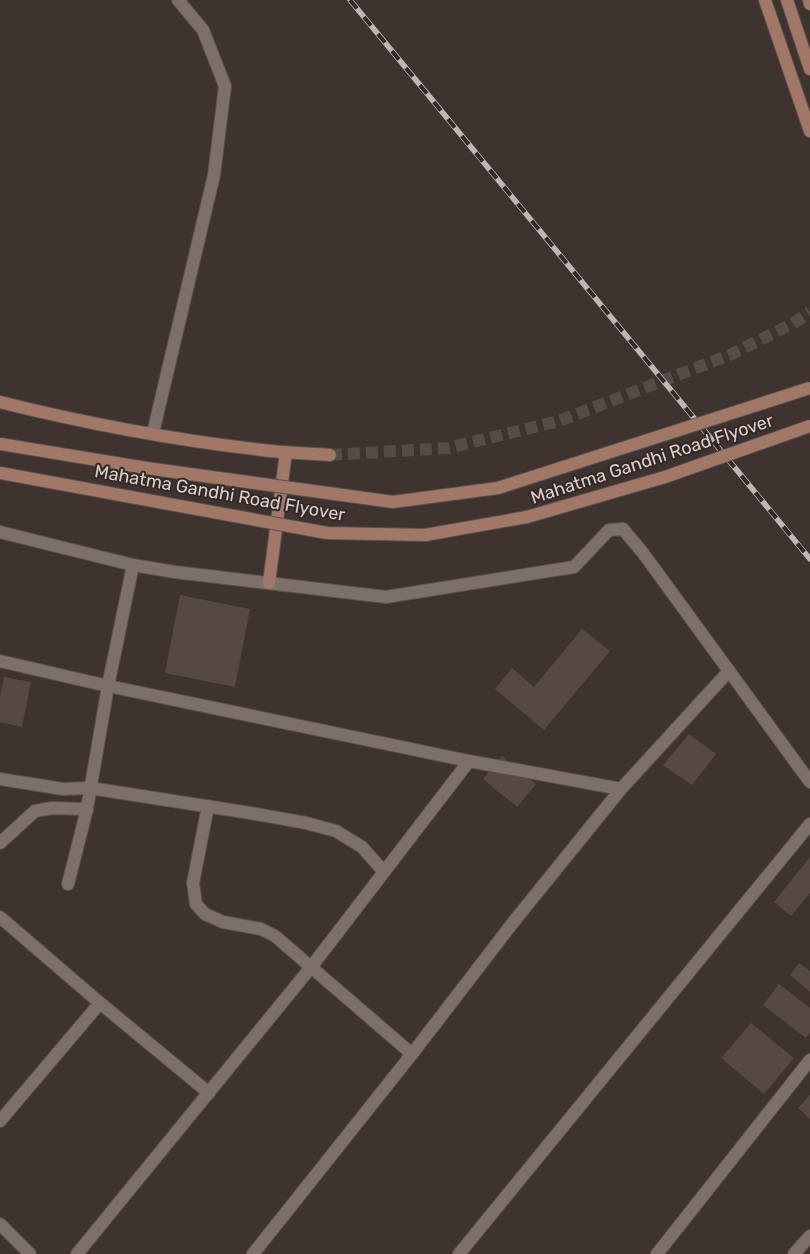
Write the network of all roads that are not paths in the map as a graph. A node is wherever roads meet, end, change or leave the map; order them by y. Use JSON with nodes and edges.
{"nodes":[{"id":1,"x":178,"y":0,"type":"edge"},
{"id":2,"x":765,"y":0,"type":"edge"},
{"id":3,"x":787,"y":0,"type":"edge"},
{"id":4,"x":809,"y":0,"type":"edge"},
{"id":5,"x":810,"y":4,"type":"edge"},
{"id":6,"x":810,"y":69,"type":"edge"},
{"id":7,"x":810,"y":131,"type":"edge"},
{"id":8,"x":810,"y":388,"type":"edge"},
{"id":9,"x":0,"y":402,"type":"edge"},
{"id":10,"x":810,"y":426,"type":"edge"},
{"id":11,"x":153,"y":434,"type":"junction"},
{"id":12,"x":0,"y":444,"type":"edge"},
{"id":13,"x":286,"y":452,"type":"junction"},
{"id":14,"x":330,"y":455,"type":"tunnel mouth"},
{"id":15,"x":0,"y":473,"type":"edge"},
{"id":16,"x":0,"y":532,"type":"edge"},
{"id":17,"x":132,"y":564,"type":"junction"},
{"id":18,"x":269,"y":583,"type":"junction"},
{"id":19,"x":0,"y":660,"type":"edge"},
{"id":20,"x":729,"y":671,"type":"junction"},
{"id":21,"x":108,"y":686,"type":"junction"},
{"id":22,"x":469,"y":761,"type":"junction"},
{"id":23,"x":0,"y":778,"type":"edge"},
{"id":24,"x":810,"y":782,"type":"edge"},
{"id":25,"x":90,"y":788,"type":"junction"},
{"id":26,"x":621,"y":789,"type":"junction"},
{"id":27,"x":208,"y":806,"type":"junction"},
{"id":28,"x":86,"y":809,"type":"junction"},
{"id":29,"x":810,"y":824,"type":"edge"},
{"id":30,"x":0,"y":843,"type":"edge"},
{"id":31,"x":384,"y":872,"type":"junction"},
{"id":32,"x":68,"y":884,"type":"dead end"},
{"id":33,"x":0,"y":917,"type":"edge"},
{"id":34,"x":312,"y":966,"type":"junction"},
{"id":35,"x":100,"y":1003,"type":"junction"},
{"id":36,"x":412,"y":1054,"type":"junction"},
{"id":37,"x":810,"y":1060,"type":"edge"},
{"id":38,"x":209,"y":1093,"type":"junction"},
{"id":39,"x":0,"y":1122,"type":"edge"},
{"id":40,"x":0,"y":1224,"type":"edge"},
{"id":41,"x":810,"y":1236,"type":"edge"},
{"id":42,"x":30,"y":1254,"type":"edge"},
{"id":43,"x":77,"y":1254,"type":"edge"},
{"id":44,"x":253,"y":1254,"type":"edge"},
{"id":45,"x":459,"y":1254,"type":"edge"},
{"id":46,"x":657,"y":1254,"type":"edge"},
{"id":47,"x":794,"y":1254,"type":"edge"}],
"edges":[{"from":1,"to":11,"type":"street"},
{"from":2,"to":7,"type":"main road"},
{"from":3,"to":6,"type":"main road"},
{"from":4,"to":5,"type":"main road"},
{"from":8,"to":12,"type":"main road","name":"Mahatma Gandhi Road Flyover","bridge":true},
{"from":9,"to":11,"type":"main road"},
{"from":10,"to":15,"type":"main road","name":"Mahatma Gandhi Road Flyover","bridge":true},
{"from":11,"to":13,"type":"main road"},
{"from":13,"to":14,"type":"main road"},
{"from":13,"to":18,"type":"main road"},
{"from":16,"to":17,"type":"street"},
{"from":17,"to":18,"type":"street"},
{"from":17,"to":21,"type":"street"},
{"from":18,"to":20,"type":"street"},
{"from":19,"to":21,"type":"street"},
{"from":20,"to":24,"type":"street"},
{"from":20,"to":26,"type":"street"},
{"from":21,"to":22,"type":"street"},
{"from":21,"to":25,"type":"street"},
{"from":22,"to":26,"type":"street"},
{"from":22,"to":31,"type":"street"},
{"from":23,"to":25,"type":"street"},
{"from":25,"to":27,"type":"street"},
{"from":25,"to":28,"type":"street"},
{"from":26,"to":36,"type":"street"},
{"from":27,"to":31,"type":"street"},
{"from":27,"to":34,"type":"street"},
{"from":28,"to":30,"type":"street"},
{"from":28,"to":32,"type":"street"},
{"from":29,"to":45,"type":"street"},
{"from":31,"to":34,"type":"street"},
{"from":33,"to":35,"type":"street"},
{"from":34,"to":36,"type":"street"},
{"from":34,"to":38,"type":"street"},
{"from":35,"to":38,"type":"street"},
{"from":35,"to":39,"type":"street"},
{"from":36,"to":44,"type":"street"},
{"from":37,"to":46,"type":"street"},
{"from":38,"to":43,"type":"street"},
{"from":40,"to":42,"type":"street"},
{"from":41,"to":47,"type":"street"}]}
